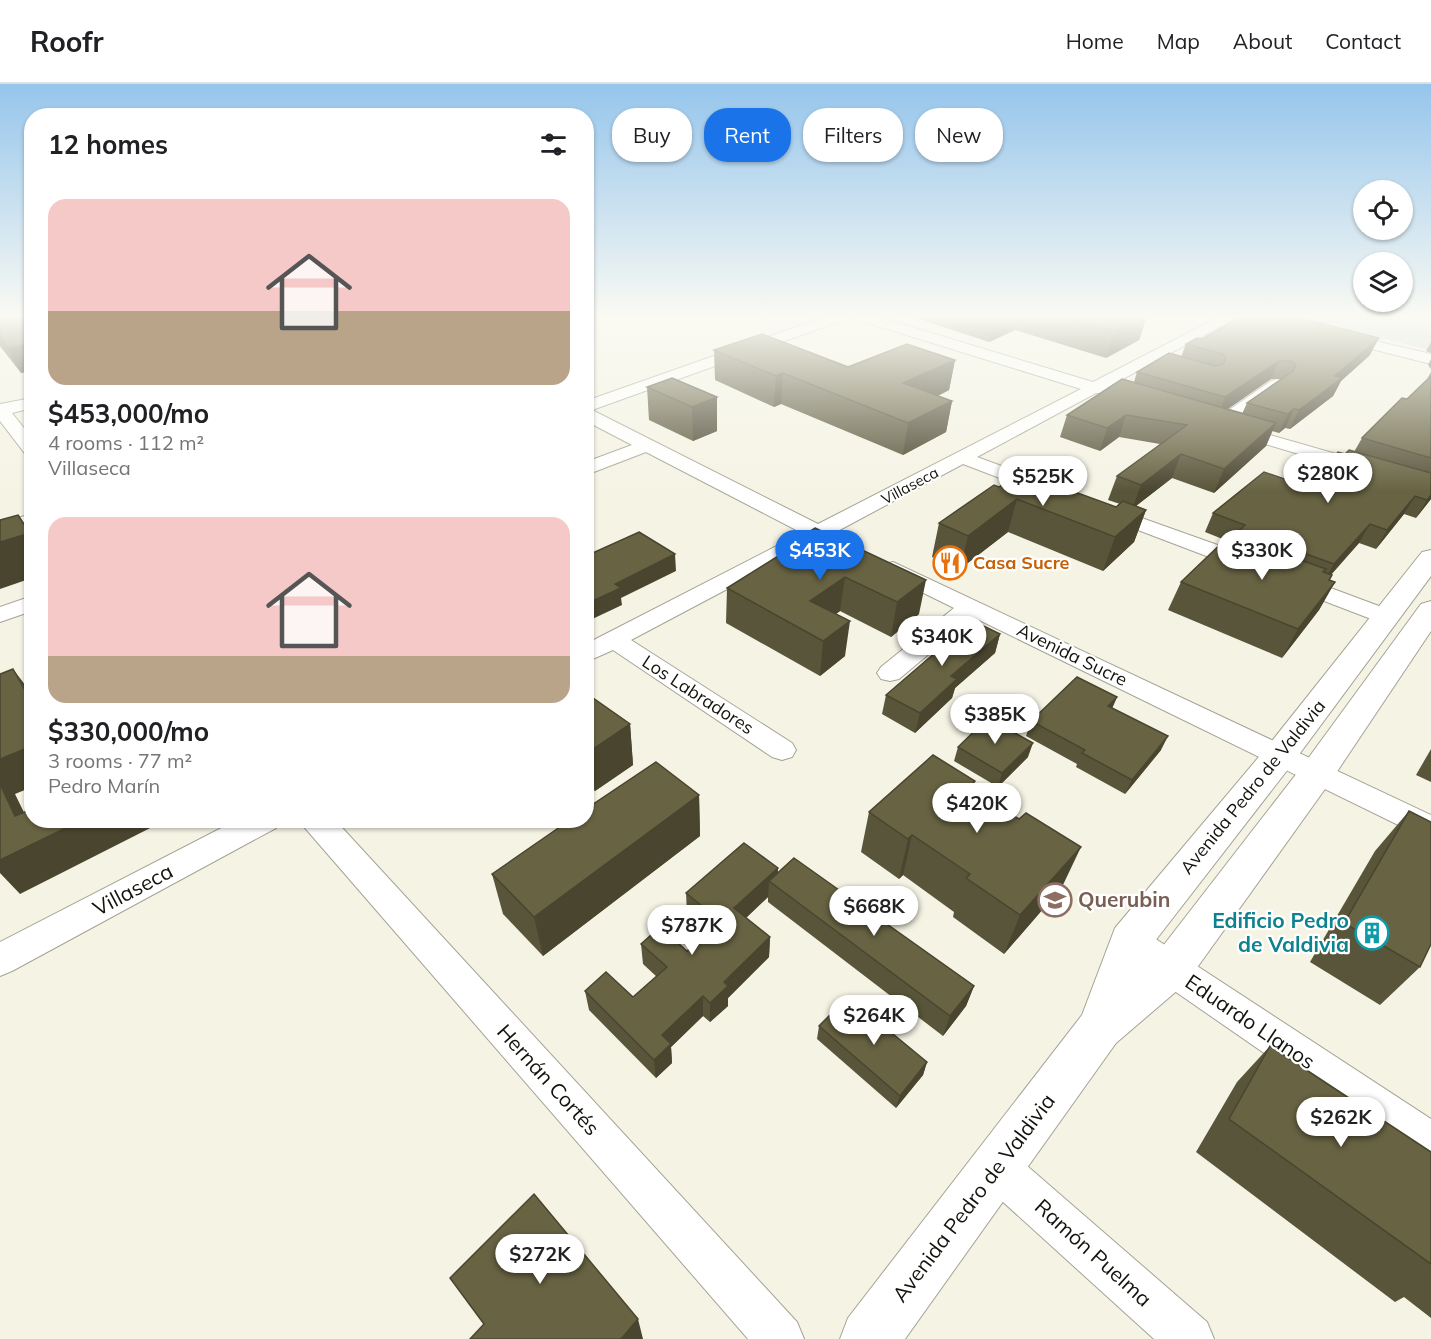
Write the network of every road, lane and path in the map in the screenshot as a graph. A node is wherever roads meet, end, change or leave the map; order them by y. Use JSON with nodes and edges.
{"nodes":[{"id":1,"x":677,"y":375,"type":"edge"},
{"id":2,"x":1053,"y":375,"type":"edge"},
{"id":3,"x":1118,"y":375,"type":"edge"},
{"id":4,"x":1278,"y":384,"type":"edge"},
{"id":5,"x":1094,"y":387,"type":"junction"},
{"id":6,"x":1115,"y":394,"type":"edge"},
{"id":7,"x":594,"y":404,"type":"edge"},
{"id":8,"x":24,"y":405,"type":"edge"},
{"id":9,"x":1,"y":410,"type":"edge"},
{"id":10,"x":594,"y":418,"type":"edge"},
{"id":11,"x":1198,"y":418,"type":"edge"},
{"id":12,"x":1219,"y":425,"type":"junction"},
{"id":13,"x":24,"y":440,"type":"edge"},
{"id":14,"x":647,"y":446,"type":"junction"},
{"id":15,"x":963,"y":458,"type":"junction"},
{"id":16,"x":594,"y":466,"type":"edge"},
{"id":17,"x":1431,"y":487,"type":"edge"},
{"id":18,"x":1066,"y":496,"type":"edge"},
{"id":19,"x":1089,"y":504,"type":"edge"},
{"id":20,"x":24,"y":522,"type":"edge"},
{"id":21,"x":0,"y":530,"type":"edge"},
{"id":22,"x":820,"y":534,"type":"junction"},
{"id":23,"x":1431,"y":558,"type":"edge"},
{"id":24,"x":24,"y":606,"type":"edge"},
{"id":25,"x":970,"y":607,"type":"junction"},
{"id":26,"x":1431,"y":610,"type":"edge"},
{"id":27,"x":0,"y":615,"type":"edge"},
{"id":28,"x":1387,"y":617,"type":"junction"},
{"id":29,"x":614,"y":640,"type":"junction"},
{"id":30,"x":594,"y":650,"type":"edge"},
{"id":31,"x":890,"y":673,"type":"dead end"},
{"id":32,"x":782,"y":750,"type":"dead end"},
{"id":33,"x":1281,"y":755,"type":"junction"},
{"id":34,"x":1317,"y":773,"type":"junction"},
{"id":35,"x":250,"y":828,"type":"edge"},
{"id":36,"x":323,"y":828,"type":"edge"},
{"id":37,"x":1431,"y":829,"type":"edge"},
{"id":38,"x":1130,"y":941,"type":"junction"},
{"id":39,"x":0,"y":960,"type":"edge"},
{"id":40,"x":1171,"y":969,"type":"junction"},
{"id":41,"x":1100,"y":1028,"type":"junction"},
{"id":42,"x":1431,"y":1143,"type":"edge"},
{"id":43,"x":996,"y":1167,"type":"junction"},
{"id":44,"x":780,"y":1339,"type":"edge"},
{"id":45,"x":869,"y":1339,"type":"edge"},
{"id":46,"x":1190,"y":1339,"type":"edge"}],
"edges":[{"from":1,"to":7,"type":"street"},
{"from":2,"to":5,"type":"street"},
{"from":3,"to":5,"type":"street","name":"Villaseca"},
{"from":4,"to":12,"type":"street"},
{"from":5,"to":6,"type":"street"},
{"from":5,"to":15,"type":"street","name":"Villaseca"},
{"from":8,"to":9,"type":"street"},
{"from":9,"to":13,"type":"street"},
{"from":10,"to":14,"type":"street","name":"Avenida Sucre"},
{"from":11,"to":12,"type":"street"},
{"from":12,"to":17,"type":"street"},
{"from":14,"to":16,"type":"street"},
{"from":14,"to":22,"type":"street","name":"Avenida Sucre"},
{"from":15,"to":18,"type":"street"},
{"from":15,"to":22,"type":"street","name":"Villaseca"},
{"from":19,"to":28,"type":"street"},
{"from":20,"to":21,"type":"street"},
{"from":22,"to":25,"type":"street","name":"Avenida Sucre"},
{"from":22,"to":29,"type":"street","name":"Villaseca"},
{"from":23,"to":28,"type":"main road","name":"Avenida Pedro de Valdivia"},
{"from":24,"to":27,"type":"street"},
{"from":25,"to":31,"type":"street"},
{"from":25,"to":33,"type":"street","name":"Avenida Sucre"},
{"from":26,"to":34,"type":"main road","name":"Avenida Pedro de Valdivia"},
{"from":28,"to":33,"type":"main road","name":"Avenida Pedro de Valdivia"},
{"from":29,"to":30,"type":"street","name":"Villaseca"},
{"from":29,"to":32,"type":"street","name":"Los Labradores"},
{"from":33,"to":34,"type":"street","name":"Avenida Sucre"},
{"from":33,"to":38,"type":"main road","name":"Avenida Pedro de Valdivia"},
{"from":34,"to":37,"type":"street","name":"Avenida Sucre"},
{"from":34,"to":40,"type":"main road","name":"Avenida Pedro de Valdivia"},
{"from":35,"to":39,"type":"street","name":"Villaseca"},
{"from":36,"to":44,"type":"street","name":"Hernán Cortés"},
{"from":38,"to":40,"type":"street","name":"Eduardo Llanos"},
{"from":38,"to":41,"type":"main road","name":"Avenida Pedro de Valdivia"},
{"from":40,"to":41,"type":"main road","name":"Avenida Pedro de Valdivia"},
{"from":40,"to":42,"type":"street","name":"Eduardo Llanos"},
{"from":41,"to":43,"type":"main road","name":"Avenida Pedro de Valdivia"},
{"from":43,"to":45,"type":"main road","name":"Avenida Pedro de Valdivia"},
{"from":43,"to":46,"type":"street","name":"Ramón Puelma"}]}
